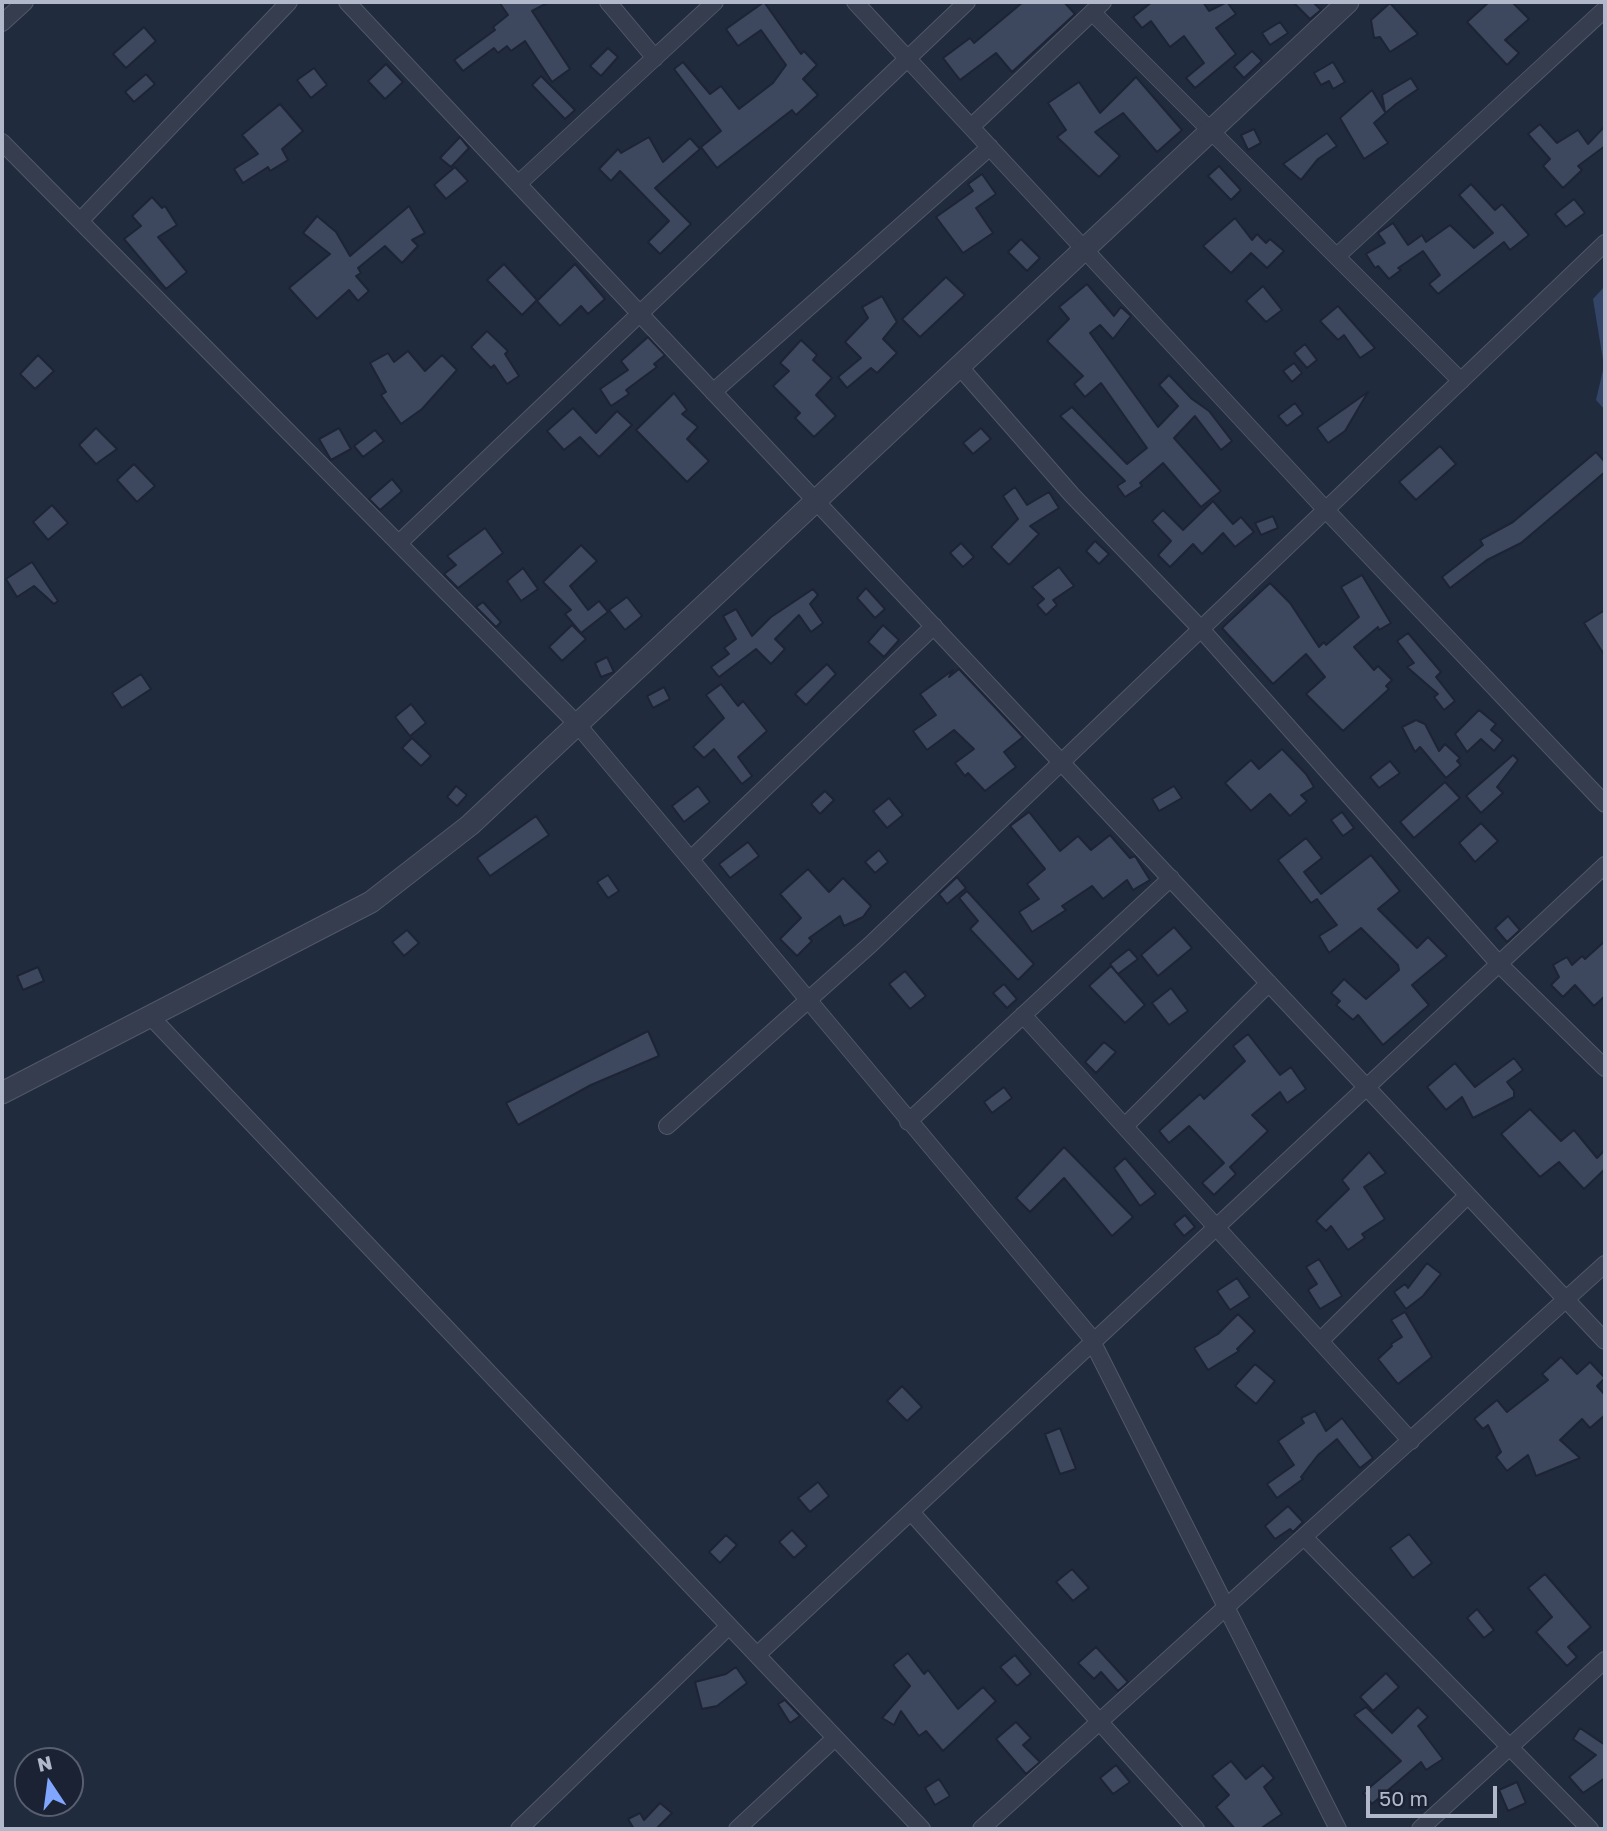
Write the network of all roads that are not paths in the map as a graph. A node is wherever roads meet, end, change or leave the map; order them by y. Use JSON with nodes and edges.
{"nodes":[{"id":1,"x":25,"y":2,"type":"edge"},
{"id":2,"x":289,"y":2,"type":"edge"},
{"id":3,"x":347,"y":2,"type":"edge"},
{"id":4,"x":608,"y":2,"type":"edge"},
{"id":5,"x":715,"y":2,"type":"edge"},
{"id":6,"x":855,"y":2,"type":"edge"},
{"id":7,"x":967,"y":2,"type":"edge"},
{"id":8,"x":1348,"y":2,"type":"edge"},
{"id":9,"x":1097,"y":7,"type":"edge"},
{"id":10,"x":1605,"y":9,"type":"edge"},
{"id":11,"x":2,"y":23,"type":"edge"},
{"id":12,"x":654,"y":58,"type":"junction"},
{"id":13,"x":908,"y":58,"type":"junction"},
{"id":14,"x":971,"y":127,"type":"junction"},
{"id":15,"x":1211,"y":131,"type":"junction"},
{"id":16,"x":2,"y":142,"type":"edge"},
{"id":17,"x":990,"y":147,"type":"junction"},
{"id":18,"x":518,"y":184,"type":"junction"},
{"id":19,"x":80,"y":221,"type":"junction"},
{"id":20,"x":1605,"y":243,"type":"edge"},
{"id":21,"x":1085,"y":248,"type":"junction"},
{"id":22,"x":1337,"y":256,"type":"junction"},
{"id":23,"x":640,"y":313,"type":"junction"},
{"id":24,"x":959,"y":366,"type":"junction"},
{"id":25,"x":1461,"y":381,"type":"junction"},
{"id":26,"x":713,"y":392,"type":"junction"},
{"id":27,"x":816,"y":500,"type":"junction"},
{"id":28,"x":1326,"y":510,"type":"junction"},
{"id":29,"x":399,"y":544,"type":"junction"},
{"id":30,"x":934,"y":626,"type":"junction"},
{"id":31,"x":1201,"y":629,"type":"junction"},
{"id":32,"x":578,"y":724,"type":"junction"},
{"id":33,"x":1061,"y":762,"type":"junction"},
{"id":34,"x":1605,"y":804,"type":"edge"},
{"id":35,"x":691,"y":859,"type":"junction"},
{"id":36,"x":1605,"y":865,"type":"edge"},
{"id":37,"x":1171,"y":878,"type":"junction"},
{"id":38,"x":1499,"y":964,"type":"junction"},
{"id":39,"x":1269,"y":983,"type":"junction"},
{"id":40,"x":808,"y":1000,"type":"junction"},
{"id":41,"x":1023,"y":1015,"type":"junction"},
{"id":42,"x":151,"y":1017,"type":"junction"},
{"id":43,"x":1605,"y":1068,"type":"edge"},
{"id":44,"x":1367,"y":1087,"type":"junction"},
{"id":45,"x":2,"y":1093,"type":"edge"},
{"id":46,"x":908,"y":1122,"type":"junction"},
{"id":47,"x":667,"y":1126,"type":"dead end"},
{"id":48,"x":1125,"y":1126,"type":"junction"},
{"id":49,"x":1468,"y":1195,"type":"junction"},
{"id":50,"x":1217,"y":1227,"type":"junction"},
{"id":51,"x":1605,"y":1264,"type":"edge"},
{"id":52,"x":1567,"y":1300,"type":"junction"},
{"id":53,"x":1320,"y":1341,"type":"junction"},
{"id":54,"x":1605,"y":1341,"type":"edge"},
{"id":55,"x":1093,"y":1343,"type":"junction"},
{"id":56,"x":1411,"y":1441,"type":"junction"},
{"id":57,"x":911,"y":1512,"type":"junction"},
{"id":58,"x":1305,"y":1538,"type":"junction"},
{"id":59,"x":1227,"y":1608,"type":"junction"},
{"id":60,"x":729,"y":1626,"type":"junction"},
{"id":61,"x":757,"y":1655,"type":"junction"},
{"id":62,"x":1605,"y":1660,"type":"edge"},
{"id":63,"x":1100,"y":1722,"type":"junction"},
{"id":64,"x":835,"y":1738,"type":"junction"},
{"id":65,"x":1510,"y":1748,"type":"junction"},
{"id":66,"x":519,"y":1829,"type":"edge"},
{"id":67,"x":737,"y":1829,"type":"edge"},
{"id":68,"x":922,"y":1829,"type":"edge"},
{"id":69,"x":981,"y":1829,"type":"edge"},
{"id":70,"x":1196,"y":1829,"type":"edge"},
{"id":71,"x":1338,"y":1829,"type":"edge"},
{"id":72,"x":1420,"y":1829,"type":"edge"},
{"id":73,"x":1590,"y":1829,"type":"edge"}],
"edges":[{"from":1,"to":11,"type":"street"},
{"from":2,"to":19,"type":"street"},
{"from":3,"to":18,"type":"street"},
{"from":4,"to":12,"type":"street"},
{"from":5,"to":12,"type":"street"},
{"from":6,"to":13,"type":"street"},
{"from":7,"to":13,"type":"street"},
{"from":8,"to":15,"type":"street"},
{"from":9,"to":14,"type":"street"},
{"from":9,"to":15,"type":"street"},
{"from":10,"to":22,"type":"street"},
{"from":12,"to":18,"type":"street"},
{"from":13,"to":14,"type":"street"},
{"from":13,"to":23,"type":"street"},
{"from":14,"to":17,"type":"street"},
{"from":15,"to":21,"type":"street"},
{"from":15,"to":22,"type":"street"},
{"from":16,"to":19,"type":"street"},
{"from":17,"to":21,"type":"street"},
{"from":17,"to":26,"type":"street"},
{"from":18,"to":23,"type":"street"},
{"from":19,"to":29,"type":"street"},
{"from":20,"to":25,"type":"street"},
{"from":21,"to":24,"type":"street"},
{"from":21,"to":28,"type":"street"},
{"from":22,"to":25,"type":"street"},
{"from":23,"to":26,"type":"street"},
{"from":23,"to":29,"type":"street"},
{"from":24,"to":27,"type":"street"},
{"from":24,"to":31,"type":"street"},
{"from":25,"to":28,"type":"street"},
{"from":26,"to":27,"type":"street"},
{"from":27,"to":30,"type":"street"},
{"from":27,"to":32,"type":"street"},
{"from":28,"to":31,"type":"street"},
{"from":28,"to":34,"type":"street"},
{"from":29,"to":32,"type":"street"},
{"from":30,"to":33,"type":"street"},
{"from":30,"to":35,"type":"street"},
{"from":31,"to":33,"type":"street"},
{"from":31,"to":38,"type":"street"},
{"from":32,"to":35,"type":"street"},
{"from":32,"to":42,"type":"street"},
{"from":33,"to":37,"type":"street"},
{"from":33,"to":40,"type":"street"},
{"from":35,"to":40,"type":"street"},
{"from":36,"to":38,"type":"street"},
{"from":37,"to":39,"type":"street"},
{"from":37,"to":41,"type":"street"},
{"from":38,"to":43,"type":"street"},
{"from":38,"to":44,"type":"street"},
{"from":39,"to":44,"type":"street"},
{"from":39,"to":48,"type":"street"},
{"from":40,"to":46,"type":"street"},
{"from":40,"to":47,"type":"street"},
{"from":41,"to":46,"type":"street"},
{"from":41,"to":48,"type":"street"},
{"from":42,"to":45,"type":"street"},
{"from":42,"to":60,"type":"street"},
{"from":44,"to":49,"type":"street"},
{"from":44,"to":50,"type":"street"},
{"from":46,"to":55,"type":"street"},
{"from":48,"to":50,"type":"street"},
{"from":49,"to":52,"type":"street"},
{"from":49,"to":53,"type":"street"},
{"from":50,"to":53,"type":"street"},
{"from":50,"to":55,"type":"street"},
{"from":51,"to":52,"type":"street"},
{"from":52,"to":54,"type":"street"},
{"from":52,"to":56,"type":"street"},
{"from":53,"to":56,"type":"street"},
{"from":55,"to":57,"type":"street"},
{"from":55,"to":59,"type":"street"},
{"from":56,"to":58,"type":"street"},
{"from":57,"to":61,"type":"street"},
{"from":57,"to":63,"type":"street"},
{"from":58,"to":59,"type":"street"},
{"from":58,"to":65,"type":"street"},
{"from":59,"to":63,"type":"street"},
{"from":59,"to":71,"type":"street"},
{"from":60,"to":61,"type":"street"},
{"from":60,"to":66,"type":"street"},
{"from":61,"to":64,"type":"street"},
{"from":62,"to":65,"type":"street"},
{"from":63,"to":69,"type":"street"},
{"from":63,"to":70,"type":"street"},
{"from":64,"to":67,"type":"street"},
{"from":64,"to":68,"type":"street"},
{"from":65,"to":72,"type":"street"},
{"from":65,"to":73,"type":"street"}]}
